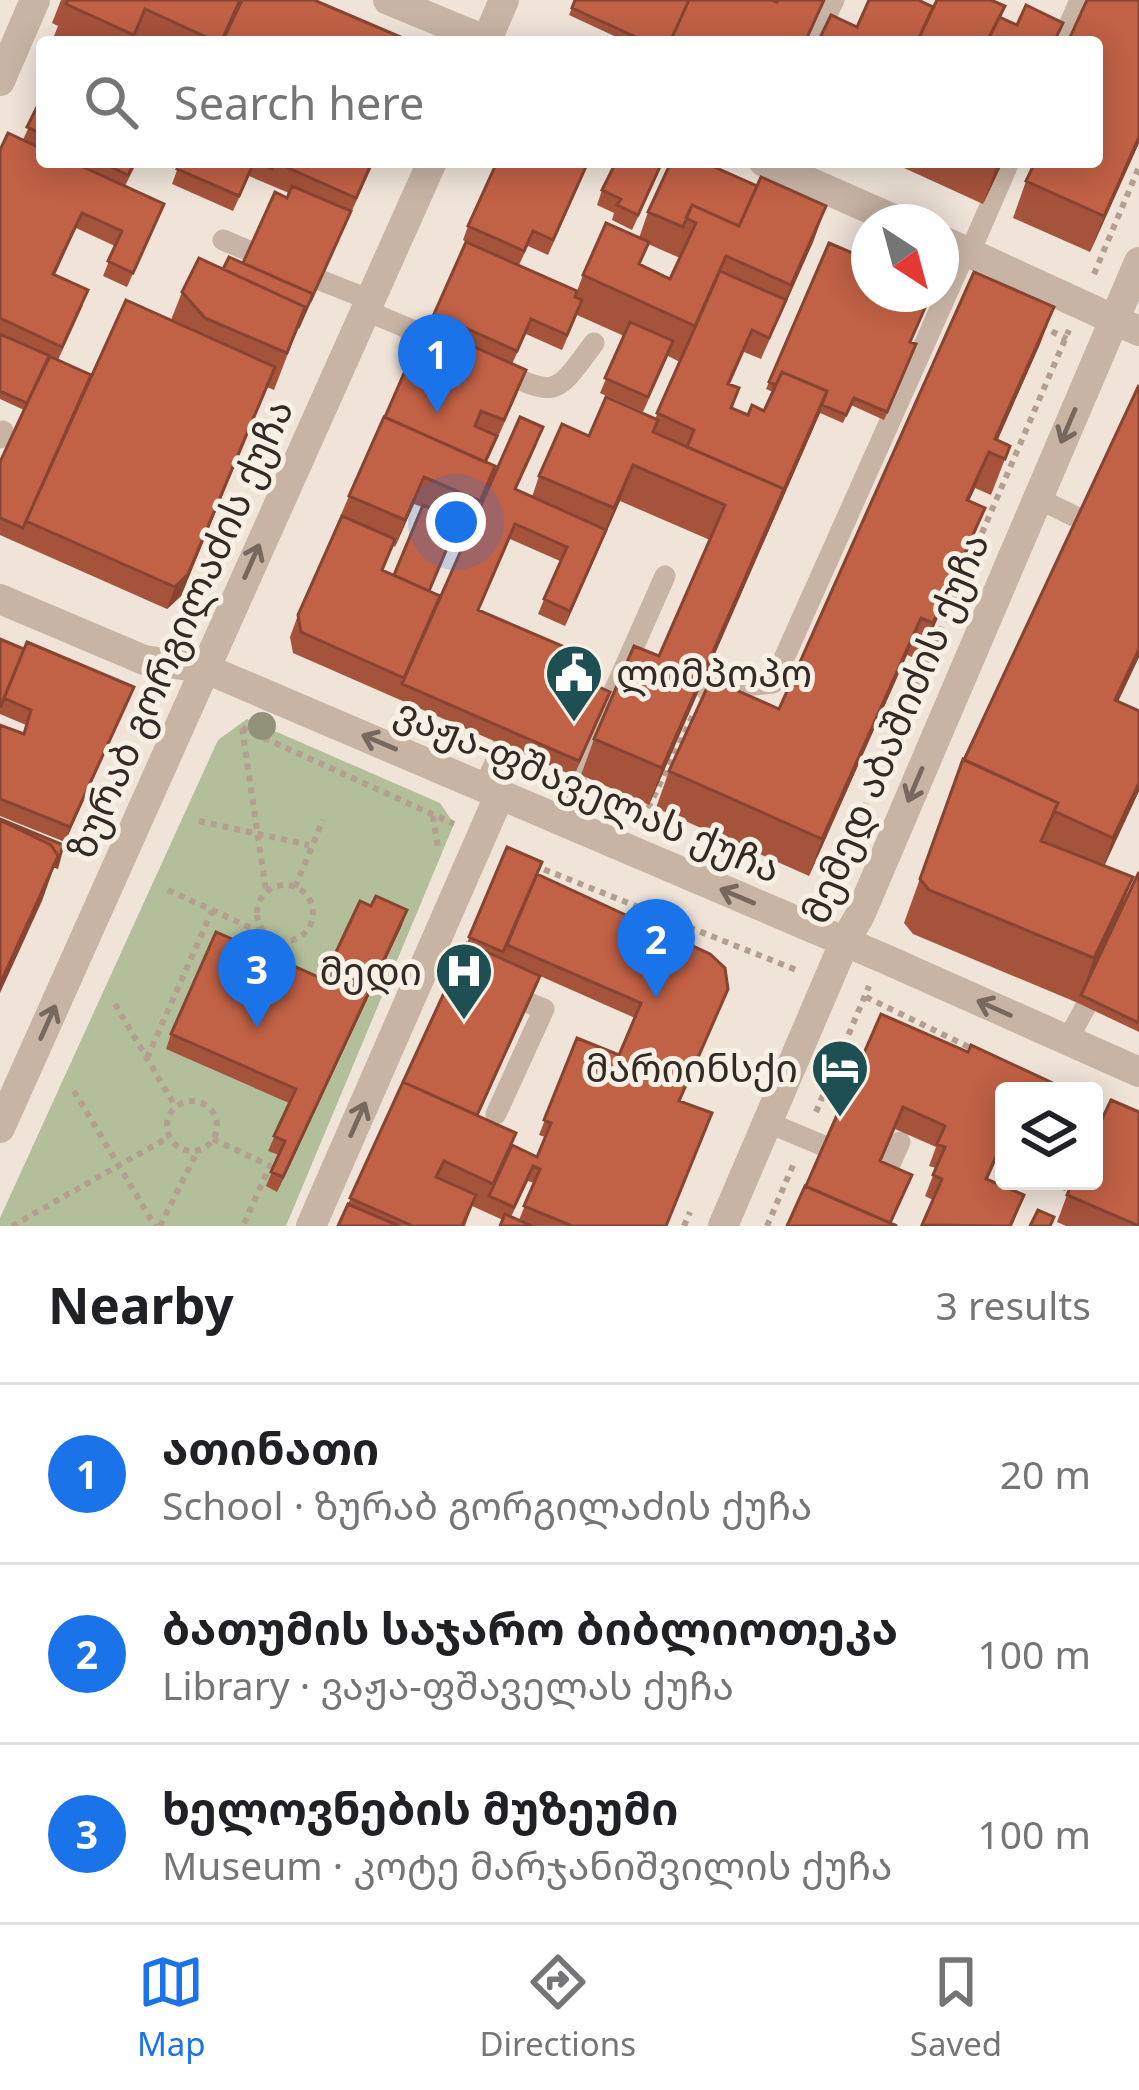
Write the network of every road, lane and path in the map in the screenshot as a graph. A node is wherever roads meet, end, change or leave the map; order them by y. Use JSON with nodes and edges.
{"nodes":[{"id":1,"x":35,"y":0,"type":"edge"},
{"id":2,"x":388,"y":0,"type":"edge"},
{"id":3,"x":504,"y":0,"type":"edge"},
{"id":4,"x":834,"y":0,"type":"edge"},
{"id":5,"x":1080,"y":0,"type":"edge"},
{"id":6,"x":474,"y":36,"type":"edge"},
{"id":7,"x":490,"y":36,"type":"edge"},
{"id":8,"x":817,"y":36,"type":"edge"},
{"id":9,"x":1065,"y":36,"type":"edge"},
{"id":10,"x":0,"y":81,"type":"edge"},
{"id":11,"x":1139,"y":167,"type":"edge"},
{"id":12,"x":429,"y":168,"type":"edge"},
{"id":13,"x":778,"y":168,"type":"edge"},
{"id":14,"x":1006,"y":168,"type":"edge"},
{"id":15,"x":859,"y":204,"type":"edge"},
{"id":16,"x":223,"y":240,"type":"dead end"},
{"id":17,"x":959,"y":248,"type":"edge"},
{"id":18,"x":249,"y":251,"type":"edge"},
{"id":19,"x":1139,"y":262,"type":"edge"},
{"id":20,"x":320,"y":280,"type":"edge"},
{"id":21,"x":1085,"y":291,"type":"dead end"},
{"id":22,"x":367,"y":305,"type":"junction"},
{"id":23,"x":932,"y":312,"type":"edge"},
{"id":24,"x":1127,"y":325,"type":"edge"},
{"id":25,"x":1070,"y":327,"type":"dead end"},
{"id":26,"x":594,"y":343,"type":"dead end"},
{"id":27,"x":1037,"y":498,"type":"junction"},
{"id":28,"x":1080,"y":519,"type":"edge"},
{"id":29,"x":665,"y":576,"type":"dead end"},
{"id":30,"x":0,"y":599,"type":"edge"},
{"id":31,"x":204,"y":668,"type":"junction"},
{"id":32,"x":706,"y":690,"type":"joint"},
{"id":33,"x":503,"y":745,"type":"edge"},
{"id":34,"x":492,"y":790,"type":"junction"},
{"id":35,"x":643,"y":819,"type":"dead end"},
{"id":36,"x":323,"y":820,"type":"dead end"},
{"id":37,"x":556,"y":820,"type":"junction"},
{"id":38,"x":200,"y":821,"type":"dead end"},
{"id":39,"x":454,"y":824,"type":"dead end"},
{"id":40,"x":258,"y":834,"type":"junction"},
{"id":41,"x":310,"y":845,"type":"junction"},
{"id":42,"x":295,"y":887,"type":"junction"},
{"id":43,"x":168,"y":890,"type":"dead end"},
{"id":44,"x":266,"y":892,"type":"junction"},
{"id":45,"x":823,"y":908,"type":"dead end"},
{"id":46,"x":212,"y":911,"type":"junction"},
{"id":47,"x":264,"y":933,"type":"junction"},
{"id":48,"x":845,"y":941,"type":"junction"},
{"id":49,"x":865,"y":997,"type":"dead end"},
{"id":50,"x":529,"y":1003,"type":"edge"},
{"id":51,"x":115,"y":1004,"type":"dead end"},
{"id":52,"x":1086,"y":1006,"type":"edge"},
{"id":53,"x":1067,"y":1041,"type":"junction"},
{"id":54,"x":987,"y":1056,"type":"edge"},
{"id":55,"x":147,"y":1058,"type":"junction"},
{"id":56,"x":1139,"y":1072,"type":"edge"},
{"id":57,"x":74,"y":1091,"type":"dead end"},
{"id":58,"x":176,"y":1106,"type":"junction"},
{"id":59,"x":496,"y":1114,"type":"dead end"},
{"id":60,"x":767,"y":1122,"type":"junction"},
{"id":61,"x":0,"y":1128,"type":"edge"},
{"id":62,"x":169,"y":1137,"type":"junction"},
{"id":63,"x":214,"y":1139,"type":"junction"},
{"id":64,"x":900,"y":1142,"type":"edge"},
{"id":65,"x":824,"y":1147,"type":"edge"},
{"id":66,"x":198,"y":1150,"type":"junction"},
{"id":67,"x":119,"y":1166,"type":"junction"},
{"id":68,"x":878,"y":1170,"type":"edge"},
{"id":69,"x":12,"y":1226,"type":"edge"},
{"id":70,"x":158,"y":1226,"type":"edge"},
{"id":71,"x":243,"y":1226,"type":"edge"},
{"id":72,"x":311,"y":1226,"type":"edge"},
{"id":73,"x":723,"y":1226,"type":"edge"}],
"edges":[{"from":1,"to":10,"type":"street"},
{"from":2,"to":6,"type":"street"},
{"from":3,"to":7,"type":"street"},
{"from":4,"to":8,"type":"lane"},
{"from":5,"to":9,"type":"lane"},
{"from":11,"to":21,"type":"path"},
{"from":12,"to":22,"type":"street","name":"ზურაბ გორგილაძის ქუჩა"},
{"from":13,"to":15,"type":"street"},
{"from":14,"to":17,"type":"lane"},
{"from":16,"to":18,"type":"lane"},
{"from":17,"to":24,"type":"street"},
{"from":19,"to":24,"type":"street","name":"მემედ აბაშიძის ქუჩა"},
{"from":20,"to":22,"type":"lane"},
{"from":22,"to":26,"type":"lane"},
{"from":31,"to":22,"type":"street","name":"ზურაბ გორგილაძის ქუჩა","one_way":true},
{"from":23,"to":32,"type":"lane"},
{"from":24,"to":27,"type":"street","name":"მემედ აბაშიძის ქუჩა","one_way":true},
{"from":25,"to":45,"type":"path"},
{"from":27,"to":28,"type":"lane"},
{"from":27,"to":48,"type":"street","name":"მემედ აბაშიძის ქუჩა","one_way":true},
{"from":29,"to":37,"type":"lane"},
{"from":30,"to":31,"type":"street","name":"ვაჟა-ფშაველას ქუჩა"},
{"from":34,"to":31,"type":"street","name":"ვაჟა-ფშაველას ქუჩა","one_way":true},
{"from":61,"to":31,"type":"street","name":"ზურაბ გორგილაძის ქუჩა","one_way":true},
{"from":32,"to":35,"type":"path"},
{"from":33,"to":34,"type":"lane"},
{"from":34,"to":37,"type":"street","name":"ვაჟა-ფშაველას ქუჩა"},
{"from":72,"to":34,"type":"street","one_way":true},
{"from":36,"to":41,"type":"path"},
{"from":48,"to":37,"type":"street","name":"ვაჟა-ფშაველას ქუჩა","one_way":true},
{"from":38,"to":40,"type":"path"},
{"from":39,"to":40,"type":"path"},
{"from":40,"to":41,"type":"path"},
{"from":40,"to":44,"type":"path"},
{"from":41,"to":42,"type":"path"},
{"from":42,"to":44,"type":"path"},
{"from":42,"to":47,"type":"path"},
{"from":43,"to":46,"type":"path"},
{"from":44,"to":47,"type":"path"},
{"from":46,"to":47,"type":"path"},
{"from":46,"to":55,"type":"path"},
{"from":53,"to":48,"type":"street","name":"ვაჟა-ფშაველას ქუჩა","one_way":true},
{"from":48,"to":60,"type":"street","name":"მემედ აბაშიძის ქუჩა"},
{"from":49,"to":54,"type":"path"},
{"from":50,"to":59,"type":"lane"},
{"from":51,"to":55,"type":"path"},
{"from":52,"to":53,"type":"lane"},
{"from":53,"to":56,"type":"street","name":"ვაჟა-ფშაველას ქუჩა"},
{"from":55,"to":58,"type":"path"},
{"from":57,"to":67,"type":"path"},
{"from":58,"to":62,"type":"path"},
{"from":58,"to":63,"type":"path"},
{"from":60,"to":65,"type":"lane"},
{"from":60,"to":73,"type":"street","name":"მემედ აბაშიძის ქუჩა"},
{"from":62,"to":66,"type":"path"},
{"from":62,"to":67,"type":"path"},
{"from":63,"to":66,"type":"path"},
{"from":63,"to":71,"type":"path"},
{"from":64,"to":68,"type":"lane"},
{"from":66,"to":70,"type":"path"},
{"from":67,"to":69,"type":"path"},
{"from":67,"to":70,"type":"path"}]}
